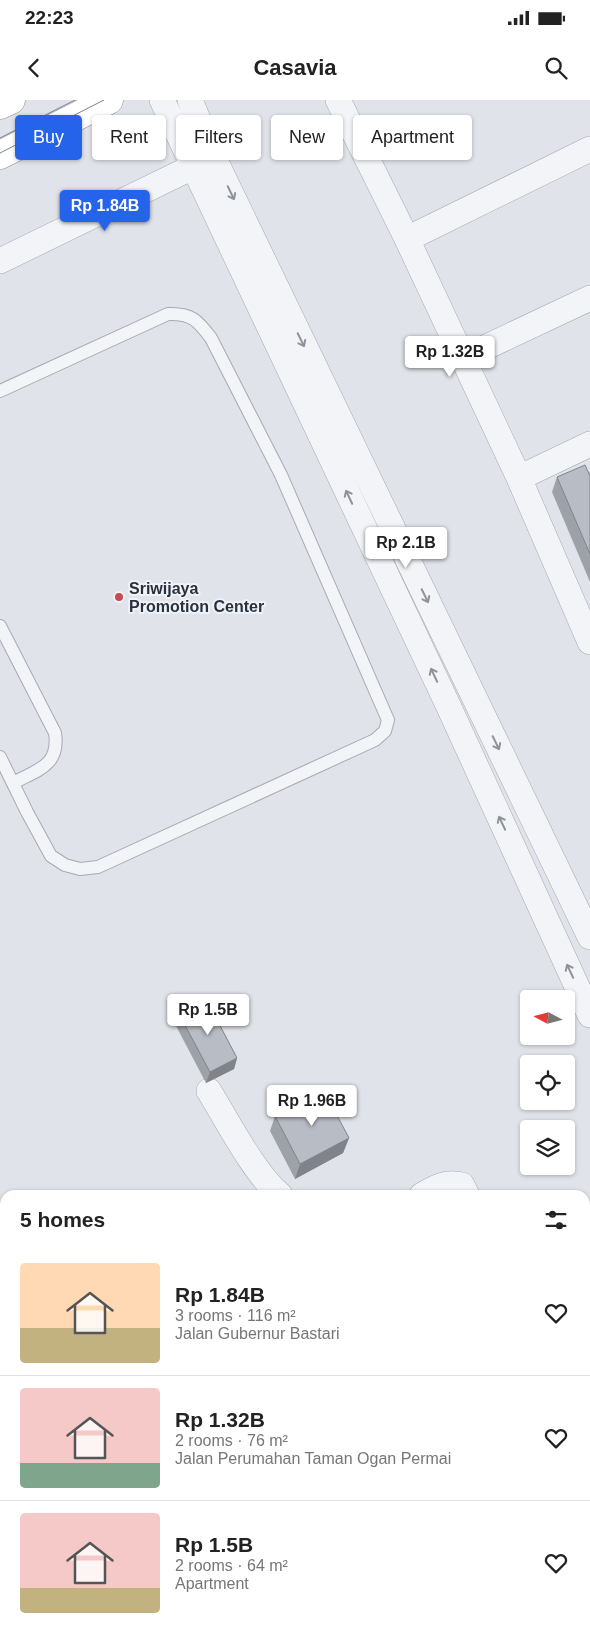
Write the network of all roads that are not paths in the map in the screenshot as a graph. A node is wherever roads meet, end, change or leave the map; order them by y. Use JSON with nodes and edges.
{"nodes":[{"id":1,"x":11,"y":100,"type":"edge"},
{"id":2,"x":109,"y":100,"type":"edge"},
{"id":3,"x":190,"y":100,"type":"edge"},
{"id":4,"x":338,"y":100,"type":"edge"},
{"id":5,"x":162,"y":101,"type":"edge"},
{"id":6,"x":0,"y":105,"type":"edge"},
{"id":7,"x":590,"y":149,"type":"edge"},
{"id":8,"x":0,"y":155,"type":"edge"},
{"id":9,"x":203,"y":162,"type":"junction"},
{"id":10,"x":407,"y":239,"type":"junction"},
{"id":11,"x":0,"y":261,"type":"edge"},
{"id":12,"x":590,"y":298,"type":"edge"},
{"id":13,"x":463,"y":358,"type":"junction"},
{"id":14,"x":0,"y":391,"type":"edge"},
{"id":15,"x":590,"y":444,"type":"edge"},
{"id":16,"x":519,"y":478,"type":"junction"},
{"id":17,"x":0,"y":626,"type":"edge"},
{"id":18,"x":590,"y":642,"type":"edge"},
{"id":19,"x":0,"y":757,"type":"edge"},
{"id":20,"x":13,"y":783,"type":"junction"},
{"id":21,"x":590,"y":937,"type":"edge"},
{"id":22,"x":590,"y":1015,"type":"edge"},
{"id":23,"x":209,"y":1091,"type":"dead end"},
{"id":24,"x":275,"y":1190,"type":"edge"},
{"id":25,"x":430,"y":1190,"type":"edge"},
{"id":26,"x":464,"y":1190,"type":"edge"}],
"edges":[{"from":1,"to":6,"type":"highway"},
{"from":2,"to":8,"type":"highway"},
{"from":3,"to":9,"type":"street"},
{"from":4,"to":10,"type":"street"},
{"from":5,"to":9,"type":"street"},
{"from":7,"to":10,"type":"street"},
{"from":9,"to":11,"type":"street"},
{"from":9,"to":21,"type":"street","one_way":true},
{"from":22,"to":9,"type":"street","one_way":true},
{"from":10,"to":13,"type":"street"},
{"from":12,"to":13,"type":"street"},
{"from":13,"to":16,"type":"street"},
{"from":14,"to":20,"type":"lane"},
{"from":15,"to":16,"type":"street"},
{"from":16,"to":18,"type":"street"},
{"from":17,"to":20,"type":"lane"},
{"from":19,"to":20,"type":"lane"},
{"from":23,"to":24,"type":"street"},
{"from":25,"to":26,"type":"street"}]}
